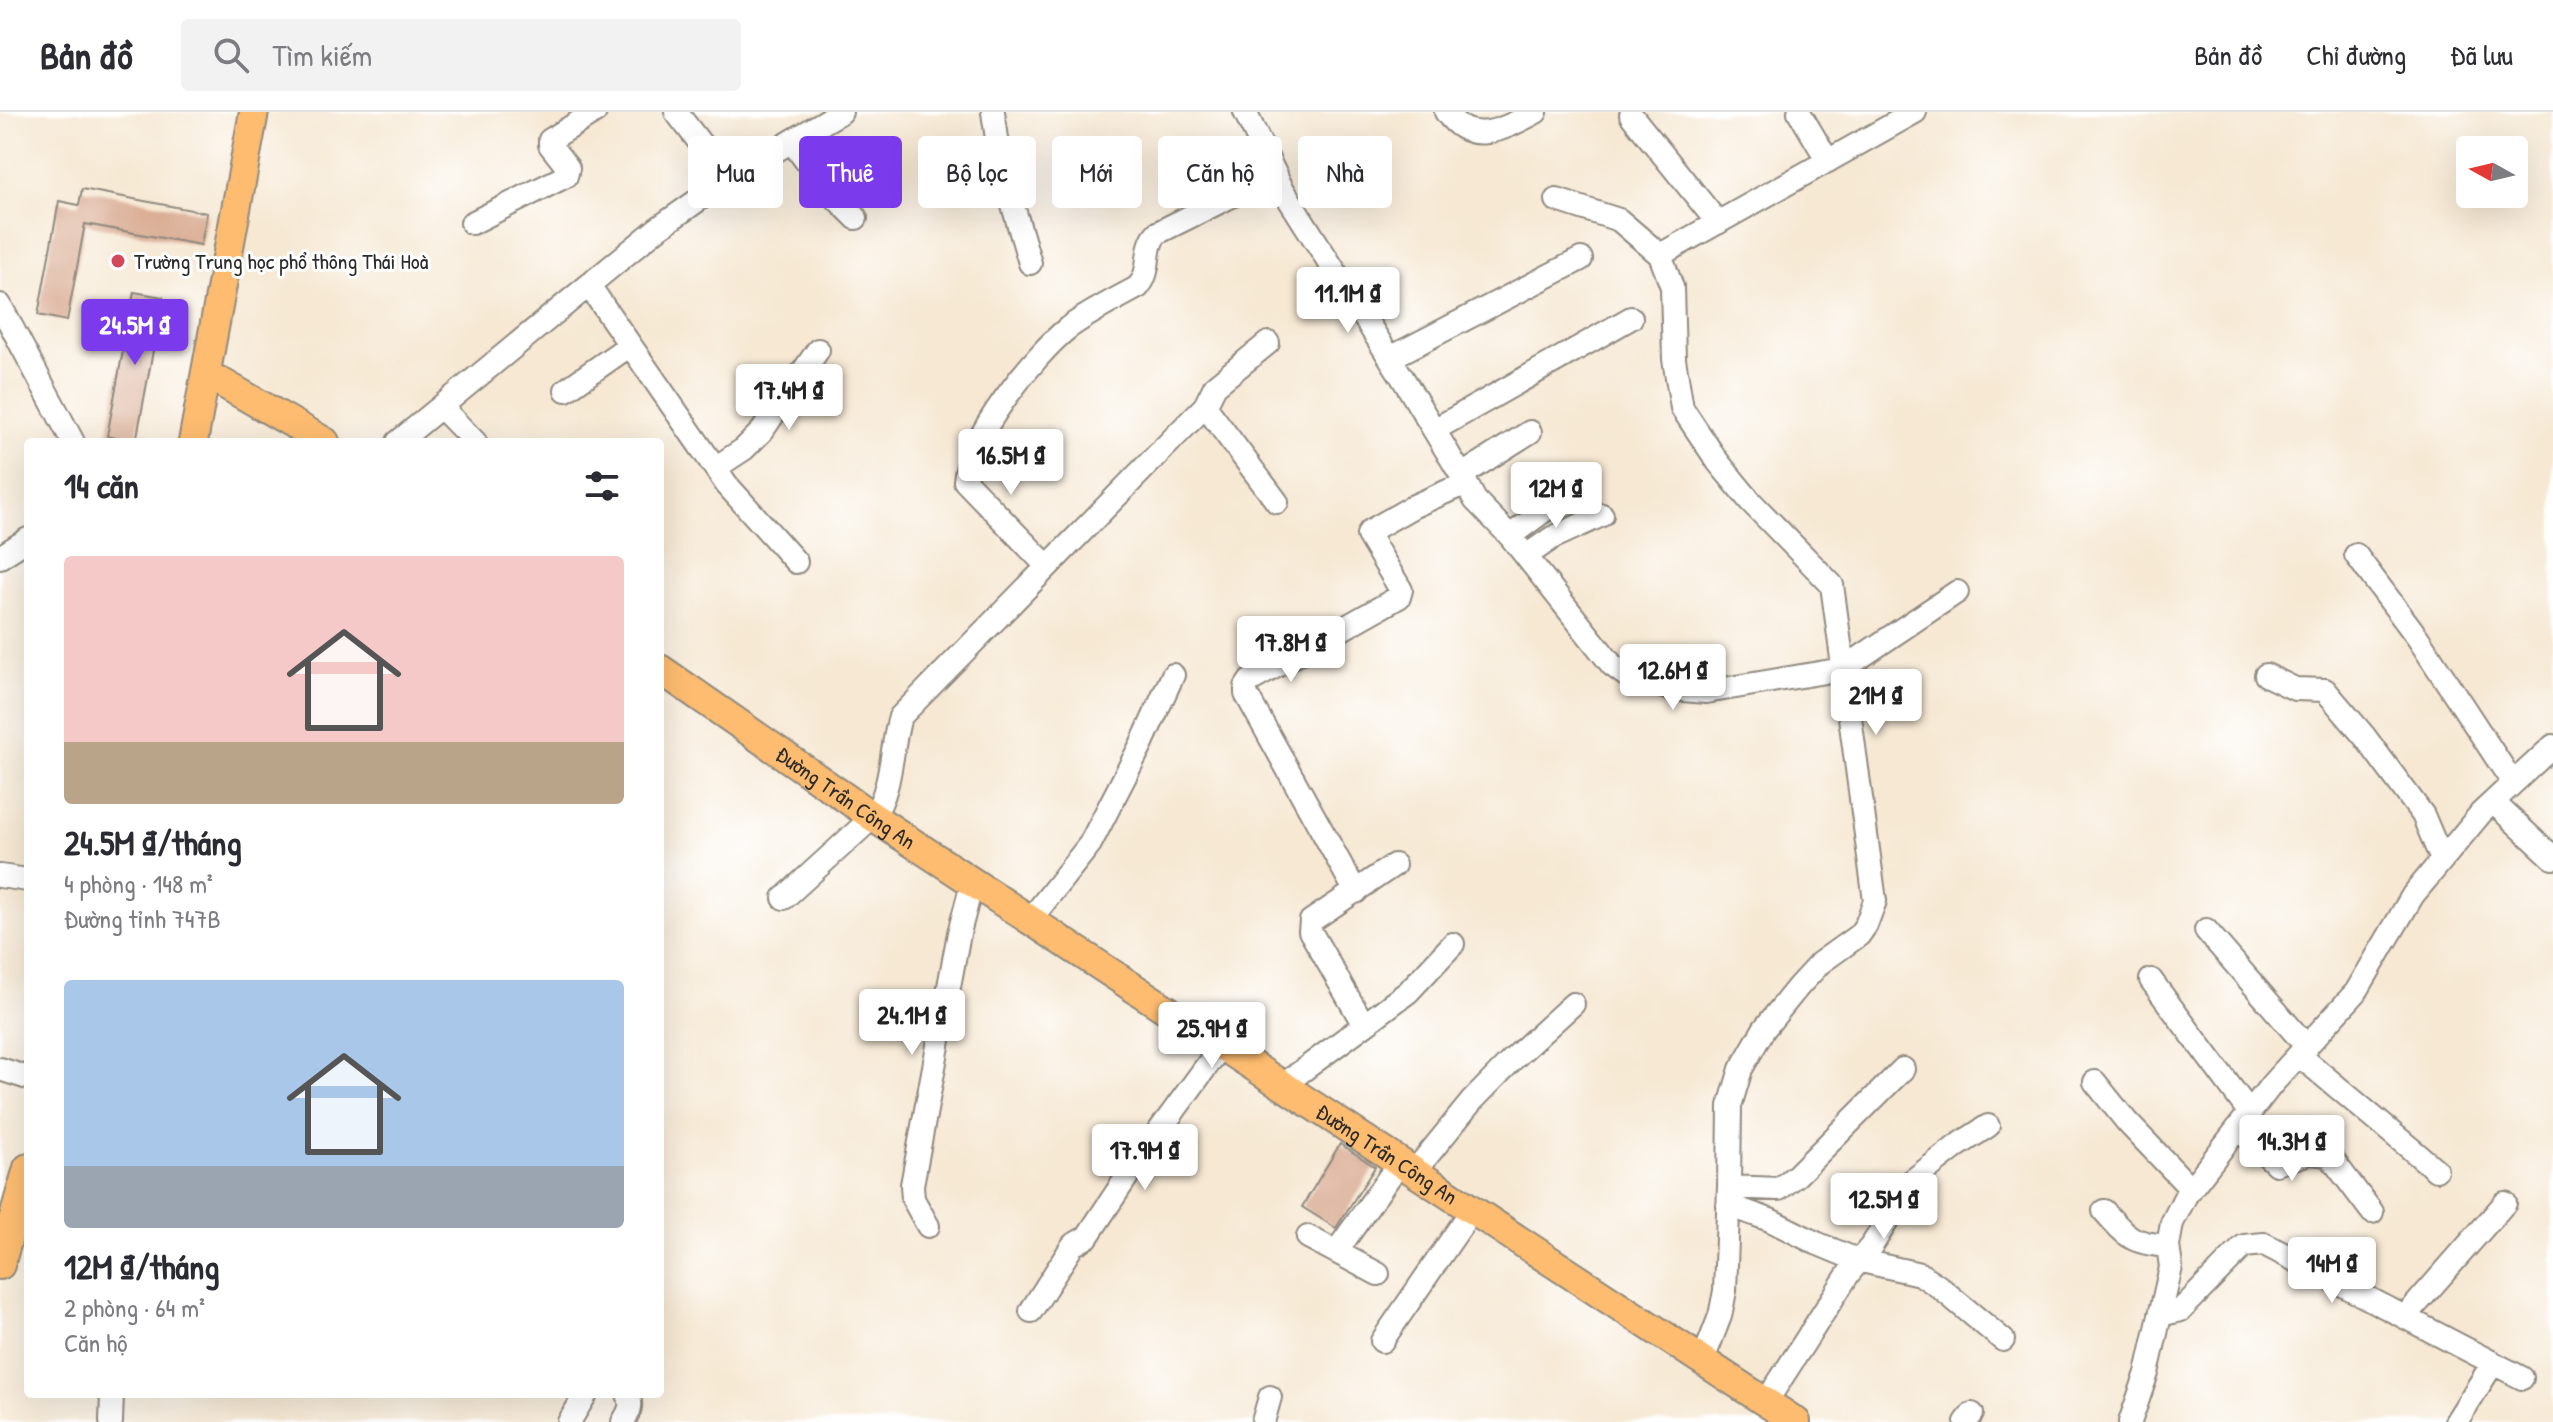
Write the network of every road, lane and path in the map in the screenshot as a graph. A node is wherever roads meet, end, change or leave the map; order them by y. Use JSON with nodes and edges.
{"nodes":[{"id":1,"x":254,"y":112,"type":"edge"},
{"id":2,"x":595,"y":112,"type":"edge"},
{"id":3,"x":676,"y":112,"type":"edge"},
{"id":4,"x":841,"y":112,"type":"edge"},
{"id":5,"x":993,"y":112,"type":"edge"},
{"id":6,"x":1245,"y":112,"type":"edge"},
{"id":7,"x":1446,"y":112,"type":"edge"},
{"id":8,"x":1536,"y":112,"type":"edge"},
{"id":9,"x":1799,"y":112,"type":"edge"},
{"id":10,"x":1915,"y":112,"type":"edge"},
{"id":11,"x":1631,"y":115,"type":"dead end"},
{"id":12,"x":695,"y":136,"type":"edge"},
{"id":13,"x":1257,"y":136,"type":"edge"},
{"id":14,"x":792,"y":142,"type":"junction"},
{"id":15,"x":783,"y":147,"type":"edge"},
{"id":16,"x":1828,"y":161,"type":"junction"},
{"id":17,"x":1282,"y":184,"type":"edge"},
{"id":18,"x":1557,"y":200,"type":"dead end"},
{"id":19,"x":688,"y":207,"type":"edge"},
{"id":20,"x":1209,"y":208,"type":"edge"},
{"id":21,"x":856,"y":218,"type":"dead end"},
{"id":22,"x":472,"y":223,"type":"dead end"},
{"id":23,"x":1718,"y":223,"type":"junction"},
{"id":24,"x":1660,"y":255,"type":"junction"},
{"id":25,"x":1581,"y":259,"type":"dead end"},
{"id":26,"x":1030,"y":263,"type":"dead end"},
{"id":27,"x":590,"y":287,"type":"junction"},
{"id":28,"x":0,"y":305,"type":"edge"},
{"id":29,"x":1631,"y":318,"type":"dead end"},
{"id":30,"x":1268,"y":343,"type":"dead end"},
{"id":31,"x":630,"y":345,"type":"junction"},
{"id":32,"x":818,"y":350,"type":"dead end"},
{"id":33,"x":1390,"y":358,"type":"junction"},
{"id":34,"x":206,"y":376,"type":"junction"},
{"id":35,"x":566,"y":390,"type":"dead end"},
{"id":36,"x":1205,"y":406,"type":"junction"},
{"id":37,"x":441,"y":407,"type":"junction"},
{"id":38,"x":1434,"y":430,"type":"junction"},
{"id":39,"x":1530,"y":432,"type":"dead end"},
{"id":40,"x":71,"y":438,"type":"edge"},
{"id":41,"x":194,"y":438,"type":"edge"},
{"id":42,"x":318,"y":438,"type":"edge"},
{"id":43,"x":403,"y":438,"type":"edge"},
{"id":44,"x":471,"y":438,"type":"edge"},
{"id":45,"x":715,"y":468,"type":"junction"},
{"id":46,"x":1464,"y":479,"type":"junction"},
{"id":47,"x":1580,"y":489,"type":"dead end"},
{"id":48,"x":1277,"y":502,"type":"dead end"},
{"id":49,"x":1602,"y":515,"type":"dead end"},
{"id":50,"x":1510,"y":536,"type":"junction"},
{"id":51,"x":24,"y":542,"type":"edge"},
{"id":52,"x":2356,"y":555,"type":"dead end"},
{"id":53,"x":1526,"y":556,"type":"junction"},
{"id":54,"x":0,"y":557,"type":"edge"},
{"id":55,"x":796,"y":562,"type":"dead end"},
{"id":56,"x":1047,"y":566,"type":"junction"},
{"id":57,"x":1957,"y":592,"type":"dead end"},
{"id":58,"x":1843,"y":669,"type":"junction"},
{"id":59,"x":664,"y":672,"type":"edge"},
{"id":60,"x":1173,"y":675,"type":"dead end"},
{"id":61,"x":2266,"y":675,"type":"dead end"},
{"id":62,"x":2553,"y":746,"type":"edge"},
{"id":63,"x":2513,"y":783,"type":"junction"},
{"id":64,"x":2493,"y":802,"type":"junction"},
{"id":65,"x":873,"y":817,"type":"junction"},
{"id":66,"x":2553,"y":858,"type":"edge"},
{"id":67,"x":2442,"y":860,"type":"junction"},
{"id":68,"x":1394,"y":865,"type":"dead end"},
{"id":69,"x":0,"y":876,"type":"edge"},
{"id":70,"x":24,"y":879,"type":"edge"},
{"id":71,"x":973,"y":880,"type":"junction"},
{"id":72,"x":1356,"y":892,"type":"junction"},
{"id":73,"x":784,"y":898,"type":"dead end"},
{"id":74,"x":1030,"y":920,"type":"junction"},
{"id":75,"x":2206,"y":930,"type":"dead end"},
{"id":76,"x":1453,"y":944,"type":"dead end"},
{"id":77,"x":2151,"y":980,"type":"dead end"},
{"id":78,"x":1573,"y":1004,"type":"dead end"},
{"id":79,"x":1364,"y":1025,"type":"junction"},
{"id":80,"x":1222,"y":1045,"type":"junction"},
{"id":81,"x":2303,"y":1051,"type":"junction"},
{"id":82,"x":0,"y":1069,"type":"edge"},
{"id":83,"x":1903,"y":1069,"type":"dead end"},
{"id":84,"x":24,"y":1077,"type":"edge"},
{"id":85,"x":2095,"y":1082,"type":"dead end"},
{"id":86,"x":1283,"y":1085,"type":"junction"},
{"id":87,"x":2244,"y":1121,"type":"junction"},
{"id":88,"x":1988,"y":1126,"type":"dead end"},
{"id":89,"x":1407,"y":1167,"type":"junction"},
{"id":90,"x":2436,"y":1170,"type":"dead end"},
{"id":91,"x":24,"y":1182,"type":"edge"},
{"id":92,"x":2191,"y":1189,"type":"junction"},
{"id":93,"x":1729,"y":1196,"type":"junction"},
{"id":94,"x":2505,"y":1203,"type":"dead end"},
{"id":95,"x":1472,"y":1210,"type":"junction"},
{"id":96,"x":2104,"y":1211,"type":"dead end"},
{"id":97,"x":2372,"y":1212,"type":"dead end"},
{"id":98,"x":928,"y":1226,"type":"dead end"},
{"id":99,"x":1308,"y":1237,"type":"dead end"},
{"id":100,"x":2168,"y":1246,"type":"junction"},
{"id":101,"x":1336,"y":1252,"type":"junction"},
{"id":102,"x":1857,"y":1260,"type":"junction"},
{"id":103,"x":0,"y":1265,"type":"edge"},
{"id":104,"x":1378,"y":1274,"type":"dead end"},
{"id":105,"x":1031,"y":1311,"type":"dead end"},
{"id":106,"x":2160,"y":1315,"type":"junction"},
{"id":107,"x":2405,"y":1317,"type":"junction"},
{"id":108,"x":2003,"y":1340,"type":"dead end"},
{"id":109,"x":1382,"y":1341,"type":"dead end"},
{"id":110,"x":1703,"y":1360,"type":"junction"},
{"id":111,"x":2493,"y":1363,"type":"junction"},
{"id":112,"x":2522,"y":1378,"type":"dead end"},
{"id":113,"x":1270,"y":1397,"type":"dead end"},
{"id":114,"x":112,"y":1398,"type":"edge"},
{"id":115,"x":584,"y":1398,"type":"edge"},
{"id":116,"x":630,"y":1398,"type":"edge"},
{"id":117,"x":1766,"y":1402,"type":"junction"},
{"id":118,"x":111,"y":1422,"type":"edge"},
{"id":119,"x":569,"y":1422,"type":"edge"},
{"id":120,"x":623,"y":1422,"type":"edge"},
{"id":121,"x":1263,"y":1422,"type":"edge"},
{"id":122,"x":1796,"y":1422,"type":"edge"},
{"id":123,"x":2130,"y":1422,"type":"edge"},
{"id":124,"x":2456,"y":1422,"type":"edge"}],
"edges":[{"from":1,"to":34,"type":"main road"},
{"from":2,"to":22,"type":"street"},
{"from":3,"to":12,"type":"street"},
{"from":4,"to":14,"type":"street"},
{"from":5,"to":26,"type":"street"},
{"from":6,"to":13,"type":"street"},
{"from":7,"to":8,"type":"street"},
{"from":9,"to":16,"type":"street"},
{"from":10,"to":16,"type":"street"},
{"from":11,"to":23,"type":"street"},
{"from":14,"to":15,"type":"street"},
{"from":14,"to":21,"type":"street"},
{"from":16,"to":23,"type":"street"},
{"from":17,"to":33,"type":"street"},
{"from":18,"to":24,"type":"street"},
{"from":19,"to":27,"type":"street"},
{"from":20,"to":56,"type":"street"},
{"from":23,"to":24,"type":"street"},
{"from":24,"to":58,"type":"street"},
{"from":25,"to":33,"type":"street"},
{"from":27,"to":31,"type":"street"},
{"from":27,"to":37,"type":"street"},
{"from":28,"to":40,"type":"street"},
{"from":29,"to":38,"type":"street"},
{"from":30,"to":36,"type":"street"},
{"from":31,"to":35,"type":"street"},
{"from":31,"to":45,"type":"street"},
{"from":32,"to":45,"type":"street"},
{"from":33,"to":38,"type":"street"},
{"from":34,"to":41,"type":"main road"},
{"from":34,"to":42,"type":"main road"},
{"from":36,"to":48,"type":"street"},
{"from":36,"to":56,"type":"street"},
{"from":37,"to":43,"type":"street"},
{"from":37,"to":44,"type":"street"},
{"from":38,"to":46,"type":"street"},
{"from":39,"to":46,"type":"street"},
{"from":45,"to":55,"type":"street"},
{"from":46,"to":50,"type":"street"},
{"from":46,"to":72,"type":"street"},
{"from":47,"to":50,"type":"street"},
{"from":49,"to":53,"type":"street"},
{"from":50,"to":53,"type":"street"},
{"from":51,"to":54,"type":"street"},
{"from":52,"to":63,"type":"street"},
{"from":53,"to":58,"type":"street"},
{"from":56,"to":65,"type":"street"},
{"from":57,"to":58,"type":"street"},
{"from":58,"to":93,"type":"street"},
{"from":59,"to":65,"type":"main road","name":"Đường Trần Công An"},
{"from":60,"to":74,"type":"street"},
{"from":61,"to":67,"type":"street"},
{"from":62,"to":63,"type":"street"},
{"from":63,"to":64,"type":"street"},
{"from":64,"to":66,"type":"street"},
{"from":64,"to":67,"type":"street"},
{"from":65,"to":71,"type":"main road","name":"Đường Trần Công An"},
{"from":65,"to":73,"type":"street"},
{"from":67,"to":81,"type":"street"},
{"from":68,"to":72,"type":"street"},
{"from":69,"to":70,"type":"street"},
{"from":71,"to":74,"type":"main road","name":"Đường Trần Công An"},
{"from":71,"to":98,"type":"street"},
{"from":72,"to":79,"type":"street"},
{"from":74,"to":80,"type":"main road","name":"Đường Trần Công An"},
{"from":75,"to":81,"type":"street"},
{"from":76,"to":79,"type":"street"},
{"from":77,"to":87,"type":"street"},
{"from":78,"to":89,"type":"street"},
{"from":79,"to":86,"type":"street"},
{"from":80,"to":86,"type":"main road","name":"Đường Trần Công An"},
{"from":80,"to":105,"type":"street"},
{"from":81,"to":87,"type":"street"},
{"from":81,"to":90,"type":"street"},
{"from":82,"to":84,"type":"street"},
{"from":83,"to":93,"type":"street"},
{"from":85,"to":92,"type":"street"},
{"from":86,"to":89,"type":"main road","name":"Đường Trần Công An"},
{"from":87,"to":92,"type":"street"},
{"from":87,"to":97,"type":"street"},
{"from":88,"to":102,"type":"street"},
{"from":89,"to":95,"type":"main road","name":"Đường Trần Công An"},
{"from":89,"to":101,"type":"street"},
{"from":91,"to":103,"type":"main road"},
{"from":92,"to":100,"type":"street"},
{"from":93,"to":102,"type":"street"},
{"from":93,"to":110,"type":"street"},
{"from":94,"to":107,"type":"street"},
{"from":95,"to":109,"type":"street"},
{"from":95,"to":110,"type":"main road","name":"Đường Trần Công An"},
{"from":96,"to":100,"type":"street"},
{"from":99,"to":101,"type":"street"},
{"from":100,"to":106,"type":"street"},
{"from":101,"to":104,"type":"street"},
{"from":102,"to":108,"type":"street"},
{"from":102,"to":117,"type":"street"},
{"from":106,"to":107,"type":"street"},
{"from":106,"to":123,"type":"street"},
{"from":107,"to":111,"type":"street"},
{"from":110,"to":117,"type":"main road","name":"Đường Trần Công An"},
{"from":111,"to":112,"type":"street"},
{"from":111,"to":124,"type":"street"},
{"from":113,"to":121,"type":"street"},
{"from":114,"to":118,"type":"street"},
{"from":115,"to":119,"type":"street"},
{"from":116,"to":120,"type":"street"},
{"from":117,"to":122,"type":"main road","name":"Đường Trần Công An"}]}
